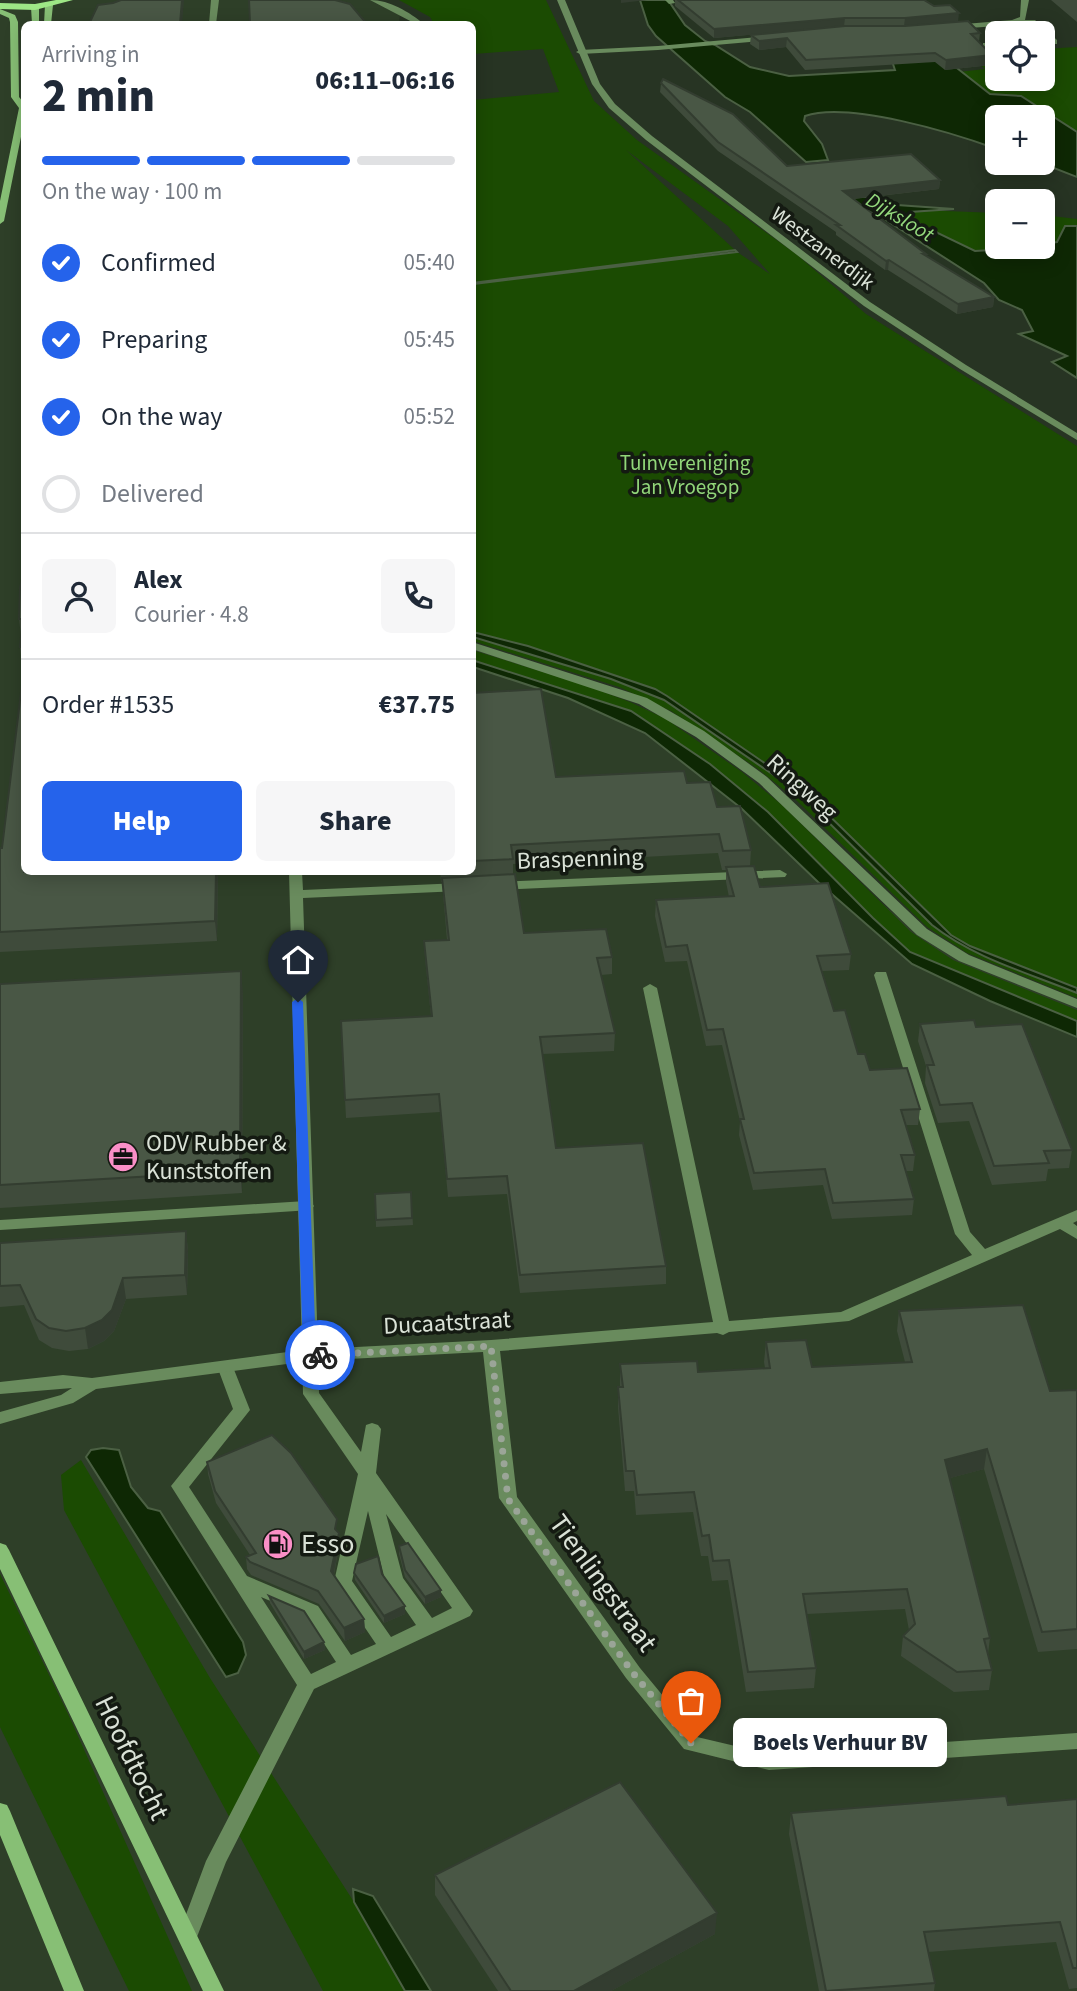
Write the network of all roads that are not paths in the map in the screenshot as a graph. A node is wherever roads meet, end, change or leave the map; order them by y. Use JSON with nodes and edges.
{"nodes":[{"id":1,"x":69,"y":0,"type":"edge"},
{"id":2,"x":215,"y":0,"type":"edge"},
{"id":3,"x":374,"y":0,"type":"edge"},
{"id":4,"x":561,"y":0,"type":"edge"},
{"id":5,"x":1025,"y":0,"type":"edge"},
{"id":6,"x":50,"y":2,"type":"edge"},
{"id":7,"x":35,"y":6,"type":"junction"},
{"id":8,"x":0,"y":9,"type":"edge"},
{"id":9,"x":36,"y":21,"type":"edge"},
{"id":10,"x":47,"y":21,"type":"edge"},
{"id":11,"x":213,"y":21,"type":"edge"},
{"id":12,"x":414,"y":21,"type":"edge"},
{"id":13,"x":1016,"y":21,"type":"edge"},
{"id":14,"x":985,"y":24,"type":"edge"},
{"id":15,"x":945,"y":28,"type":"edge"},
{"id":16,"x":780,"y":37,"type":"edge"},
{"id":17,"x":580,"y":52,"type":"junction"},
{"id":18,"x":21,"y":103,"type":"edge"},
{"id":19,"x":21,"y":120,"type":"edge"},
{"id":20,"x":0,"y":221,"type":"edge"},
{"id":21,"x":1076,"y":436,"type":"edge"},
{"id":22,"x":476,"y":646,"type":"edge"},
{"id":23,"x":780,"y":874,"type":"dead end"},
{"id":24,"x":296,"y":875,"type":"edge"},
{"id":25,"x":297,"y":894,"type":"junction"},
{"id":26,"x":881,"y":975,"type":"dead end"},
{"id":27,"x":650,"y":988,"type":"dead end"},
{"id":28,"x":1077,"y":1004,"type":"edge"},
{"id":29,"x":306,"y":1206,"type":"junction"},
{"id":30,"x":1077,"y":1215,"type":"edge"},
{"id":31,"x":1061,"y":1222,"type":"junction"},
{"id":32,"x":0,"y":1225,"type":"edge"},
{"id":33,"x":1077,"y":1234,"type":"edge"},
{"id":34,"x":982,"y":1256,"type":"junction"},
{"id":35,"x":723,"y":1329,"type":"junction"},
{"id":36,"x":491,"y":1346,"type":"junction"},
{"id":37,"x":310,"y":1355,"type":"junction"},
{"id":38,"x":225,"y":1366,"type":"junction"},
{"id":39,"x":92,"y":1384,"type":"junction"},
{"id":40,"x":0,"y":1388,"type":"edge"},
{"id":41,"x":0,"y":1418,"type":"edge"},
{"id":42,"x":372,"y":1429,"type":"dead end"},
{"id":43,"x":367,"y":1474,"type":"junction"},
{"id":44,"x":0,"y":1550,"type":"edge"},
{"id":45,"x":241,"y":1581,"type":"junction"},
{"id":46,"x":428,"y":1627,"type":"junction"},
{"id":47,"x":388,"y":1647,"type":"junction"},
{"id":48,"x":348,"y":1665,"type":"junction"},
{"id":49,"x":307,"y":1684,"type":"junction"},
{"id":50,"x":1077,"y":1741,"type":"edge"},
{"id":51,"x":0,"y":1811,"type":"edge"},
{"id":52,"x":188,"y":1936,"type":"junction"},
{"id":53,"x":74,"y":1991,"type":"edge"},
{"id":54,"x":214,"y":1991,"type":"edge"}],
"edges":[{"from":1,"to":6,"type":"main road"},
{"from":2,"to":11,"type":"street"},
{"from":3,"to":12,"type":"street"},
{"from":4,"to":17,"type":"street","name":"Westzanerdijk"},
{"from":5,"to":13,"type":"street"},
{"from":6,"to":7,"type":"main road"},
{"from":6,"to":10,"type":"main road"},
{"from":7,"to":8,"type":"main road"},
{"from":7,"to":9,"type":"main road"},
{"from":8,"to":18,"type":"main road"},
{"from":14,"to":15,"type":"street"},
{"from":16,"to":17,"type":"street"},
{"from":17,"to":21,"type":"street","name":"Westzanerdijk"},
{"from":19,"to":20,"type":"main road"},
{"from":22,"to":28,"type":"street","name":"Ringweg"},
{"from":23,"to":25,"type":"street","name":"Braspenning"},
{"from":24,"to":25,"type":"street"},
{"from":25,"to":29,"type":"street"},
{"from":26,"to":34,"type":"street"},
{"from":27,"to":35,"type":"street"},
{"from":29,"to":32,"type":"street"},
{"from":29,"to":37,"type":"street"},
{"from":30,"to":31,"type":"street","name":"Ducaatstraat"},
{"from":31,"to":33,"type":"street"},
{"from":31,"to":34,"type":"street","name":"Ducaatstraat"},
{"from":34,"to":35,"type":"street","name":"Ducaatstraat"},
{"from":35,"to":36,"type":"street","name":"Ducaatstraat"},
{"from":36,"to":37,"type":"street","name":"Ducaatstraat"},
{"from":36,"to":50,"type":"street","name":"Tienlingstraat"},
{"from":37,"to":38,"type":"street","name":"Ducaatstraat"},
{"from":37,"to":43,"type":"street"},
{"from":38,"to":39,"type":"street","name":"Ducaatstraat"},
{"from":38,"to":45,"type":"street"},
{"from":39,"to":40,"type":"street","name":"Ducaatstraat"},
{"from":39,"to":41,"type":"street","name":"Ducaatstraat"},
{"from":42,"to":43,"type":"street"},
{"from":43,"to":46,"type":"street"},
{"from":43,"to":46,"type":"street"},
{"from":43,"to":47,"type":"street"},
{"from":44,"to":52,"type":"main road","name":"Hoofdtocht"},
{"from":45,"to":48,"type":"street"},
{"from":45,"to":49,"type":"street"},
{"from":46,"to":47,"type":"street"},
{"from":47,"to":48,"type":"street"},
{"from":48,"to":49,"type":"street"},
{"from":49,"to":52,"type":"street"},
{"from":51,"to":53,"type":"main road"},
{"from":52,"to":54,"type":"main road","name":"Hoofdtocht"}]}
